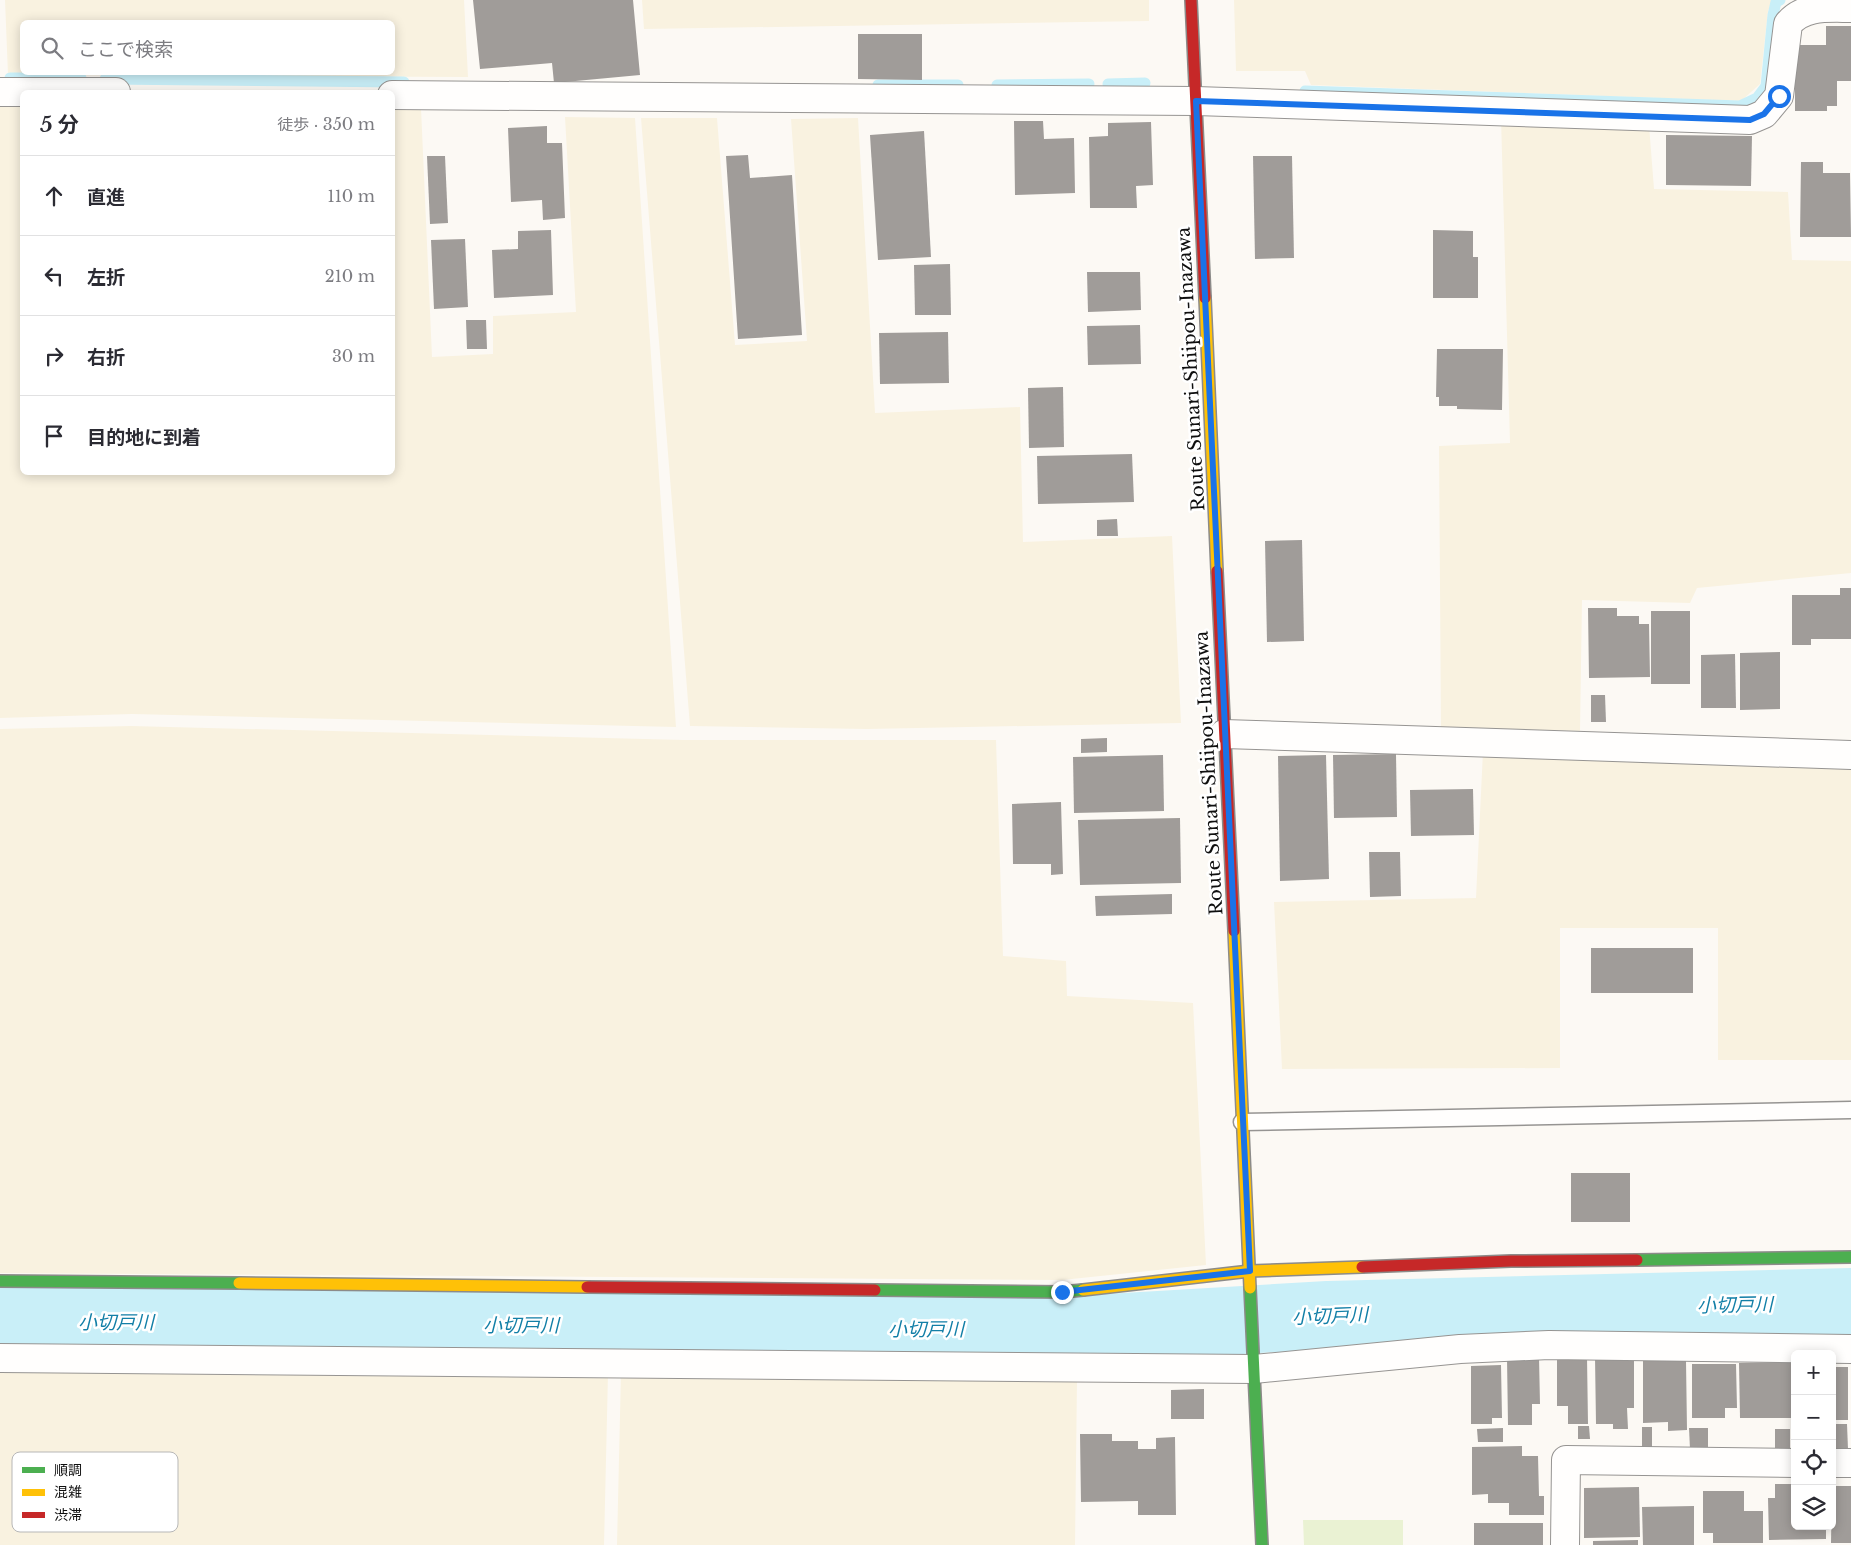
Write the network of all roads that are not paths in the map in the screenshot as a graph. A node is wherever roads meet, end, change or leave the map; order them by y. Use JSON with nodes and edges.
{"nodes":[{"id":1,"x":1191,"y":0,"type":"edge"},
{"id":2,"x":1851,"y":8,"type":"edge"},
{"id":3,"x":0,"y":92,"type":"edge"},
{"id":4,"x":20,"y":92,"type":"edge"},
{"id":5,"x":395,"y":95,"type":"edge"},
{"id":6,"x":1196,"y":101,"type":"junction"},
{"id":7,"x":1224,"y":734,"type":"junction"},
{"id":8,"x":1851,"y":755,"type":"edge"},
{"id":9,"x":1851,"y":1110,"type":"edge"},
{"id":10,"x":1242,"y":1122,"type":"junction"},
{"id":11,"x":1851,"y":1257,"type":"edge"},
{"id":12,"x":1250,"y":1276,"type":"junction"},
{"id":13,"x":0,"y":1282,"type":"edge"},
{"id":14,"x":1851,"y":1350,"type":"edge"},
{"id":15,"x":0,"y":1358,"type":"edge"},
{"id":16,"x":1253,"y":1360,"type":"junction"},
{"id":17,"x":1791,"y":1463,"type":"edge"},
{"id":18,"x":1836,"y":1463,"type":"edge"},
{"id":19,"x":1851,"y":1463,"type":"edge"},
{"id":20,"x":1262,"y":1545,"type":"edge"},
{"id":21,"x":1565,"y":1545,"type":"edge"}],
"edges":[{"from":1,"to":6,"type":"street","name":"Route Sunari-Shiipou-Inazawa"},
{"from":2,"to":6,"type":"street"},
{"from":3,"to":4,"type":"street"},
{"from":5,"to":6,"type":"street"},
{"from":6,"to":7,"type":"street","name":"Route Sunari-Shiipou-Inazawa"},
{"from":7,"to":8,"type":"street"},
{"from":7,"to":10,"type":"street","name":"Route Sunari-Shiipou-Inazawa"},
{"from":9,"to":10,"type":"lane"},
{"from":10,"to":12,"type":"street","name":"Route Sunari-Shiipou-Inazawa"},
{"from":11,"to":12,"type":"street"},
{"from":12,"to":13,"type":"street"},
{"from":12,"to":16,"type":"street","name":"Route Sunari-Shiipou-Inazawa"},
{"from":14,"to":16,"type":"street"},
{"from":15,"to":16,"type":"street"},
{"from":16,"to":20,"type":"street","name":"Route Sunari-Shiipou-Inazawa"},
{"from":17,"to":21,"type":"street"},
{"from":18,"to":19,"type":"street"}]}
